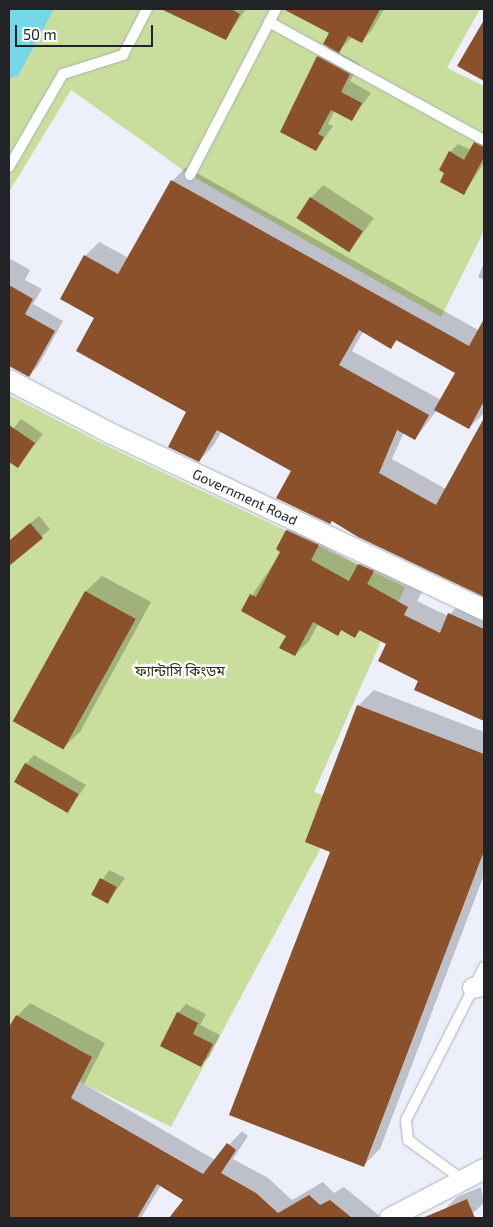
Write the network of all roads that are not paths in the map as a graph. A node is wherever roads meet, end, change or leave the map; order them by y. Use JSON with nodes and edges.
{"nodes":[{"id":1,"x":147,"y":9,"type":"edge"},
{"id":2,"x":276,"y":9,"type":"edge"},
{"id":3,"x":269,"y":22,"type":"junction"},
{"id":4,"x":484,"y":140,"type":"edge"},
{"id":5,"x":9,"y":167,"type":"edge"},
{"id":6,"x":190,"y":175,"type":"dead end"},
{"id":7,"x":9,"y":380,"type":"edge"},
{"id":8,"x":484,"y":610,"type":"edge"},
{"id":9,"x":484,"y":967,"type":"edge"},
{"id":10,"x":479,"y":986,"type":"edge"},
{"id":11,"x":484,"y":1169,"type":"edge"},
{"id":12,"x":463,"y":1180,"type":"junction"},
{"id":13,"x":390,"y":1218,"type":"edge"}],
"edges":[{"from":1,"to":5,"type":"lane"},
{"from":2,"to":3,"type":"lane"},
{"from":3,"to":4,"type":"lane"},
{"from":3,"to":6,"type":"lane"},
{"from":7,"to":8,"type":"street","name":"Government Road"},
{"from":9,"to":10,"type":"lane"},
{"from":10,"to":12,"type":"lane"},
{"from":11,"to":12,"type":"street"},
{"from":12,"to":13,"type":"street"}]}
